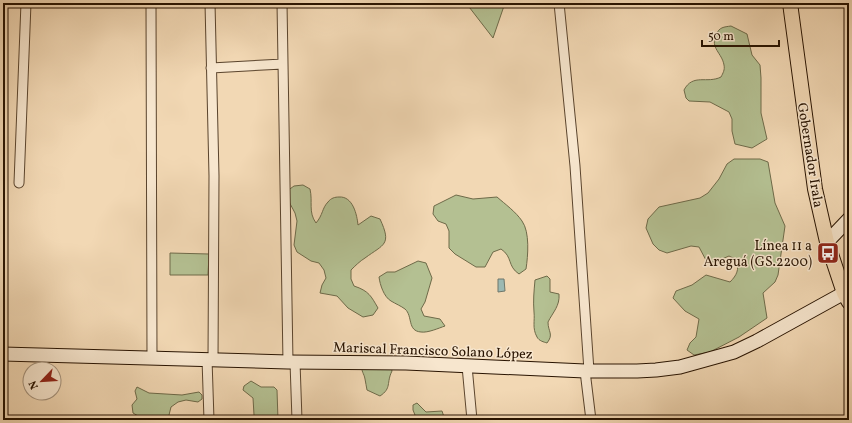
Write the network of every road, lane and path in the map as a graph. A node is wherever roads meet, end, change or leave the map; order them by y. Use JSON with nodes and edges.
{"nodes":[{"id":1,"x":26,"y":3,"type":"edge"},
{"id":2,"x":151,"y":3,"type":"edge"},
{"id":3,"x":210,"y":3,"type":"edge"},
{"id":4,"x":282,"y":3,"type":"edge"},
{"id":5,"x":559,"y":3,"type":"edge"},
{"id":6,"x":790,"y":3,"type":"edge"},
{"id":7,"x":283,"y":64,"type":"junction"},
{"id":8,"x":211,"y":68,"type":"junction"},
{"id":9,"x":19,"y":183,"type":"dead end"},
{"id":10,"x":849,"y":219,"type":"edge"},
{"id":11,"x":827,"y":242,"type":"junction"},
{"id":12,"x":847,"y":297,"type":"edge"},
{"id":13,"x":3,"y":354,"type":"edge"},
{"id":14,"x":152,"y":358,"type":"junction"},
{"id":15,"x":210,"y":360,"type":"junction"},
{"id":16,"x":292,"y":362,"type":"junction"},
{"id":17,"x":467,"y":366,"type":"junction"},
{"id":18,"x":587,"y":371,"type":"junction"},
{"id":19,"x":209,"y":420,"type":"edge"},
{"id":20,"x":297,"y":420,"type":"edge"},
{"id":21,"x":472,"y":420,"type":"edge"},
{"id":22,"x":591,"y":420,"type":"edge"}],
"edges":[{"from":1,"to":9,"type":"street"},
{"from":2,"to":14,"type":"street"},
{"from":3,"to":8,"type":"street"},
{"from":4,"to":7,"type":"street"},
{"from":5,"to":18,"type":"street"},
{"from":6,"to":11,"type":"main road","name":"Gobernador Irala"},
{"from":7,"to":8,"type":"street"},
{"from":7,"to":16,"type":"street"},
{"from":8,"to":15,"type":"street"},
{"from":10,"to":11,"type":"main road"},
{"from":11,"to":12,"type":"main road","name":"Gobernador Irala"},
{"from":12,"to":18,"type":"main road","name":"Mariscal Francisco Solano López"},
{"from":13,"to":14,"type":"main road","name":"Mariscal Francisco Solano López"},
{"from":14,"to":15,"type":"main road","name":"Mariscal Francisco Solano López"},
{"from":15,"to":16,"type":"main road","name":"Mariscal Francisco Solano López"},
{"from":15,"to":19,"type":"street"},
{"from":16,"to":17,"type":"main road","name":"Mariscal Francisco Solano López"},
{"from":16,"to":20,"type":"street"},
{"from":17,"to":18,"type":"main road","name":"Mariscal Francisco Solano López"},
{"from":17,"to":21,"type":"street"},
{"from":18,"to":22,"type":"street"}]}
